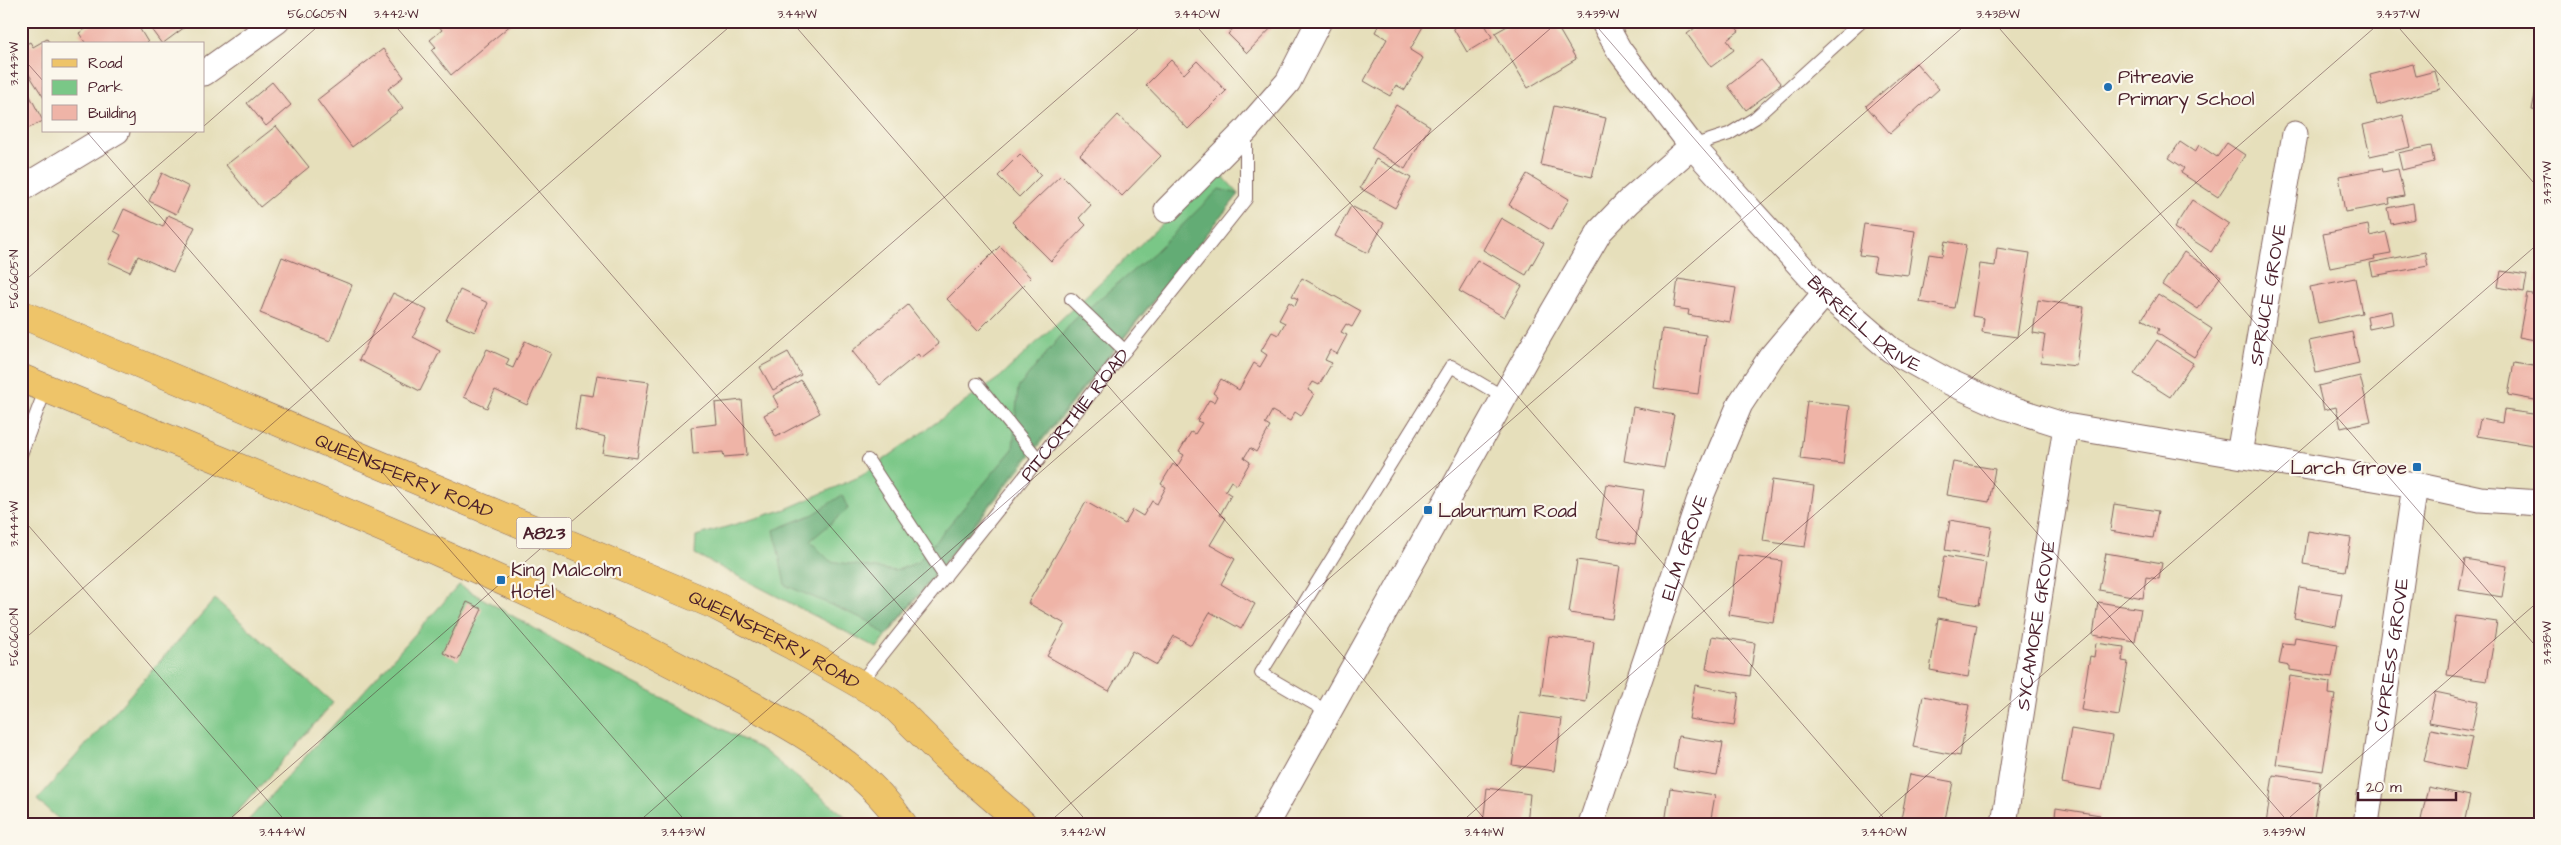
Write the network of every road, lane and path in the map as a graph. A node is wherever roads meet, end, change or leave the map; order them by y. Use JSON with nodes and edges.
{"nodes":[{"id":1,"x":278,"y":21,"type":"edge"},
{"id":2,"x":1319,"y":21,"type":"edge"},
{"id":3,"x":1603,"y":21,"type":"edge"},
{"id":4,"x":1862,"y":21,"type":"edge"},
{"id":5,"x":205,"y":72,"type":"edge"},
{"id":6,"x":1246,"y":130,"type":"junction"},
{"id":7,"x":115,"y":132,"type":"edge"},
{"id":8,"x":2295,"y":134,"type":"dead end"},
{"id":9,"x":1692,"y":146,"type":"junction"},
{"id":10,"x":21,"y":189,"type":"edge"},
{"id":11,"x":1167,"y":210,"type":"dead end"},
{"id":12,"x":1824,"y":293,"type":"junction"},
{"id":13,"x":1071,"y":300,"type":"dead end"},
{"id":14,"x":21,"y":314,"type":"edge"},
{"id":15,"x":1126,"y":351,"type":"junction"},
{"id":16,"x":34,"y":383,"type":"edge"},
{"id":17,"x":978,"y":384,"type":"dead end"},
{"id":18,"x":1505,"y":398,"type":"junction"},
{"id":19,"x":2066,"y":426,"type":"junction"},
{"id":20,"x":21,"y":454,"type":"edge"},
{"id":21,"x":2239,"y":454,"type":"junction"},
{"id":22,"x":868,"y":460,"type":"dead end"},
{"id":23,"x":1039,"y":460,"type":"junction"},
{"id":24,"x":2415,"y":485,"type":"junction"},
{"id":25,"x":2540,"y":503,"type":"edge"},
{"id":26,"x":946,"y":577,"type":"junction"},
{"id":27,"x":859,"y":684,"type":"junction"},
{"id":28,"x":1328,"y":712,"type":"junction"},
{"id":29,"x":903,"y":824,"type":"edge"},
{"id":30,"x":1023,"y":824,"type":"edge"},
{"id":31,"x":1266,"y":824,"type":"edge"},
{"id":32,"x":1591,"y":824,"type":"edge"},
{"id":33,"x":2004,"y":824,"type":"edge"},
{"id":34,"x":2366,"y":824,"type":"edge"}],
"edges":[{"from":1,"to":5,"type":"street"},
{"from":2,"to":6,"type":"street"},
{"from":3,"to":9,"type":"street","name":"BIRRELL DRIVE"},
{"from":4,"to":9,"type":"lane"},
{"from":6,"to":11,"type":"street"},
{"from":6,"to":15,"type":"lane","name":"PITCORTHIE ROAD"},
{"from":7,"to":10,"type":"street"},
{"from":8,"to":21,"type":"street","name":"SPRUCE GROVE"},
{"from":9,"to":12,"type":"street","name":"BIRRELL DRIVE"},
{"from":9,"to":18,"type":"street"},
{"from":12,"to":19,"type":"street","name":"BIRRELL DRIVE"},
{"from":12,"to":32,"type":"street","name":"ELM GROVE"},
{"from":13,"to":15,"type":"lane"},
{"from":14,"to":27,"type":"main road","name":"QUEENSFERRY ROAD","number":"A823"},
{"from":15,"to":23,"type":"lane","name":"PITCORTHIE ROAD"},
{"from":16,"to":20,"type":"lane"},
{"from":16,"to":29,"type":"main road"},
{"from":17,"to":23,"type":"lane"},
{"from":18,"to":28,"type":"street"},
{"from":18,"to":28,"type":"lane"},
{"from":19,"to":21,"type":"street","name":"BIRRELL DRIVE"},
{"from":19,"to":33,"type":"street","name":"SYCAMORE GROVE"},
{"from":21,"to":24,"type":"street","name":"BIRRELL DRIVE"},
{"from":22,"to":26,"type":"lane"},
{"from":23,"to":26,"type":"lane","name":"PITCORTHIE ROAD"},
{"from":24,"to":25,"type":"street","name":"BIRRELL DRIVE"},
{"from":24,"to":34,"type":"street","name":"CYPRESS GROVE"},
{"from":26,"to":27,"type":"lane","name":"PITCORTHIE ROAD"},
{"from":27,"to":30,"type":"main road","name":"QUEENSFERRY ROAD","number":"A823"},
{"from":28,"to":31,"type":"street"}]}
